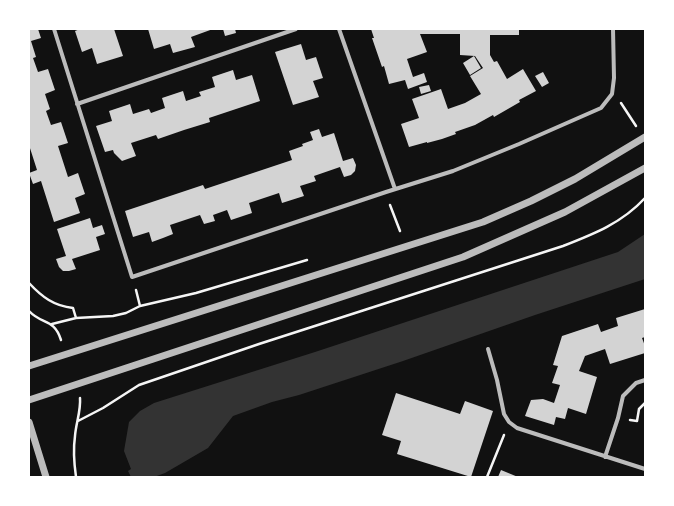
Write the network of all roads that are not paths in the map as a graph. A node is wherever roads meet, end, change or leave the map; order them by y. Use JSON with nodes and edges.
{"nodes":[{"id":1,"x":54,"y":29,"type":"edge"},
{"id":2,"x":296,"y":29,"type":"edge"},
{"id":3,"x":339,"y":29,"type":"edge"},
{"id":4,"x":613,"y":29,"type":"edge"},
{"id":5,"x":77,"y":104,"type":"junction"},
{"id":6,"x":644,"y":138,"type":"edge"},
{"id":7,"x":645,"y":168,"type":"edge"},
{"id":8,"x":395,"y":189,"type":"junction"},
{"id":9,"x":488,"y":349,"type":"dead end"},
{"id":10,"x":29,"y":366,"type":"edge"},
{"id":11,"x":645,"y":380,"type":"edge"},
{"id":12,"x":29,"y":400,"type":"edge"},
{"id":13,"x":29,"y":422,"type":"edge"},
{"id":14,"x":605,"y":457,"type":"junction"},
{"id":15,"x":645,"y":469,"type":"edge"},
{"id":16,"x":46,"y":477,"type":"edge"}],
"edges":[{"from":1,"to":5,"type":"street"},
{"from":2,"to":5,"type":"street"},
{"from":3,"to":8,"type":"street"},
{"from":4,"to":8,"type":"street"},
{"from":5,"to":8,"type":"street"},
{"from":6,"to":10,"type":"street"},
{"from":7,"to":12,"type":"street"},
{"from":9,"to":14,"type":"street"},
{"from":11,"to":14,"type":"street"},
{"from":13,"to":16,"type":"street"},
{"from":14,"to":15,"type":"street"}]}
